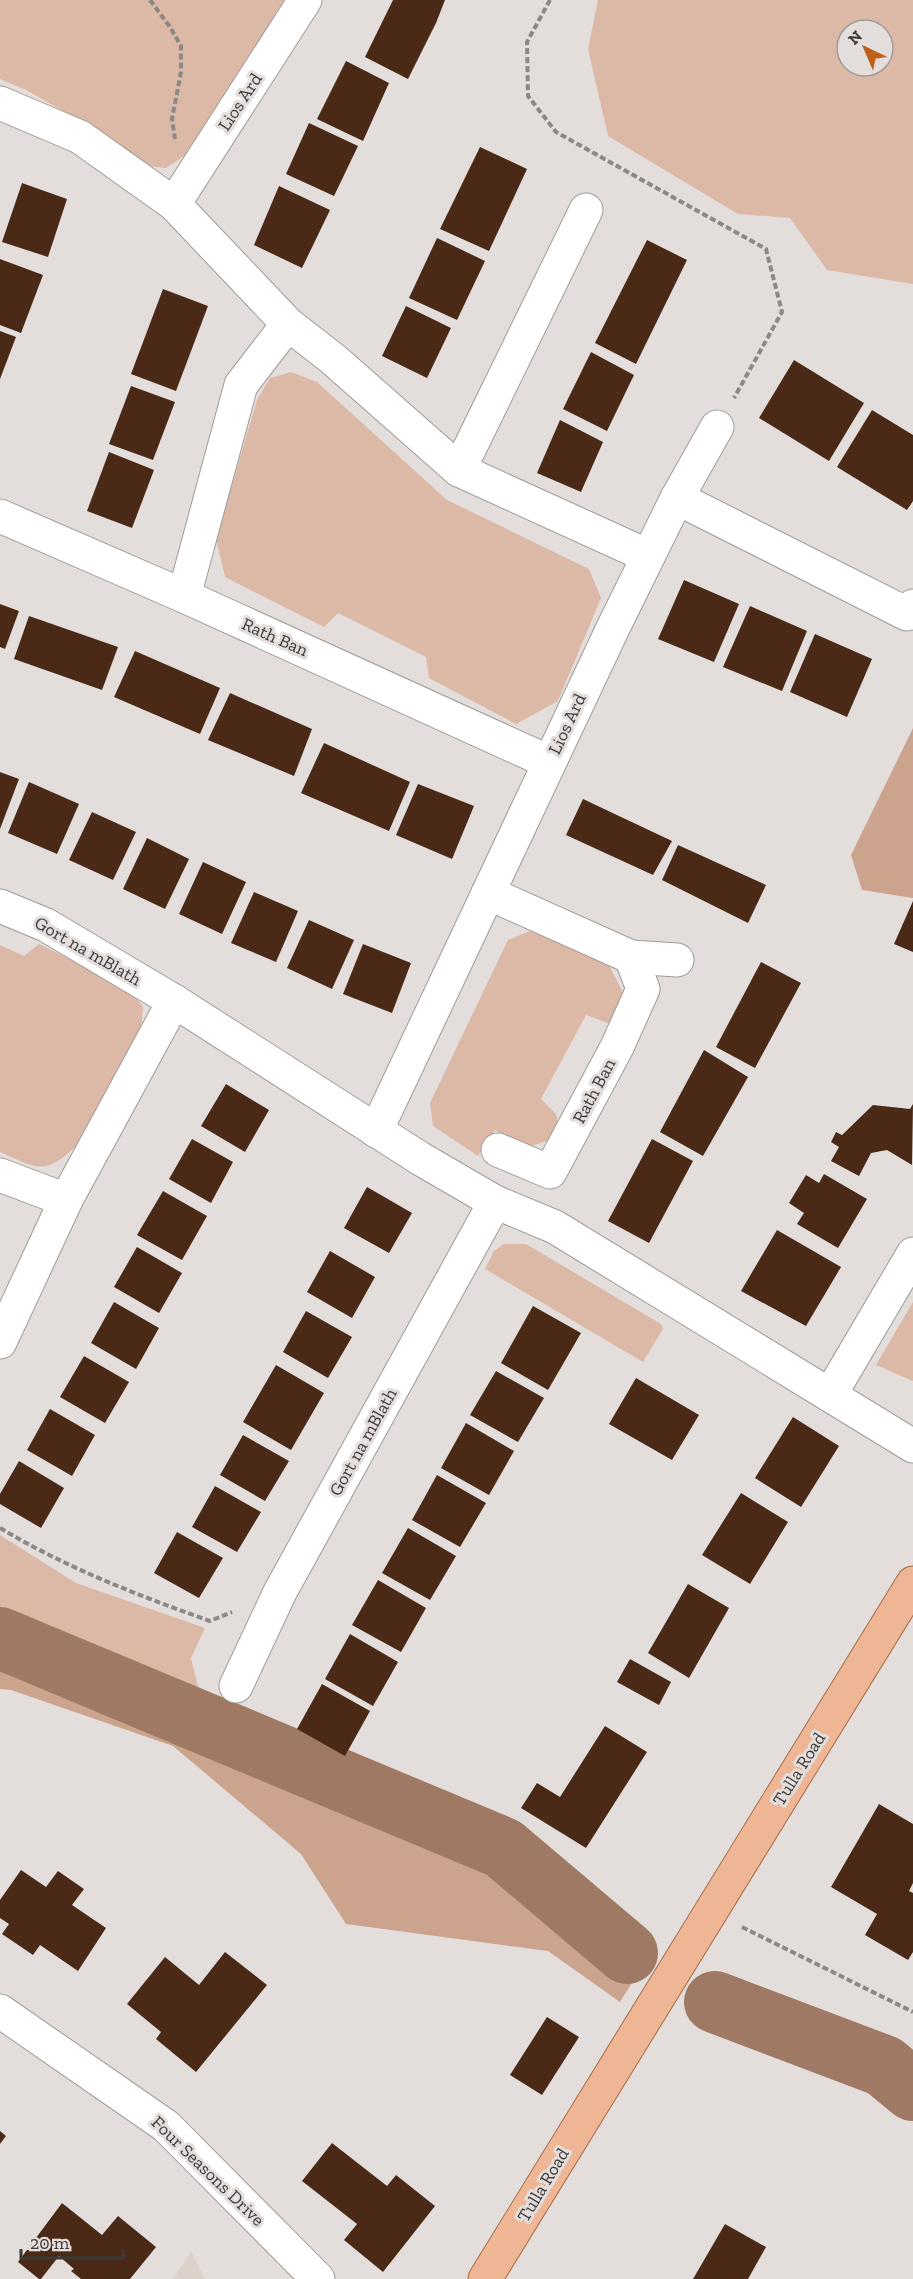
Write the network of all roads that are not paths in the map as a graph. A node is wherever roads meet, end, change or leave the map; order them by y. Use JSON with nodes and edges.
{"nodes":[{"id":1,"x":305,"y":0,"type":"edge"},
{"id":2,"x":0,"y":103,"type":"edge"},
{"id":3,"x":174,"y":204,"type":"junction"},
{"id":4,"x":586,"y":210,"type":"dead end"},
{"id":5,"x":288,"y":324,"type":"junction"},
{"id":6,"x":717,"y":427,"type":"road end"},
{"id":7,"x":459,"y":470,"type":"junction"},
{"id":8,"x":677,"y":498,"type":"junction"},
{"id":9,"x":0,"y":516,"type":"edge"},
{"id":10,"x":648,"y":556,"type":"junction"},
{"id":11,"x":184,"y":596,"type":"junction"},
{"id":12,"x":913,"y":606,"type":"edge"},
{"id":13,"x":549,"y":762,"type":"junction"},
{"id":14,"x":488,"y":893,"type":"junction"},
{"id":15,"x":0,"y":906,"type":"edge"},
{"id":16,"x":631,"y":957,"type":"junction"},
{"id":17,"x":676,"y":960,"type":"dead end"},
{"id":18,"x":174,"y":1001,"type":"junction"},
{"id":19,"x":376,"y":1131,"type":"junction"},
{"id":20,"x":498,"y":1150,"type":"dead end"},
{"id":21,"x":0,"y":1175,"type":"edge"},
{"id":22,"x":66,"y":1200,"type":"junction"},
{"id":23,"x":495,"y":1202,"type":"junction"},
{"id":24,"x":913,"y":1254,"type":"edge"},
{"id":25,"x":0,"y":1342,"type":"edge"},
{"id":26,"x":830,"y":1395,"type":"junction"},
{"id":27,"x":913,"y":1446,"type":"edge"},
{"id":28,"x":913,"y":1583,"type":"edge"},
{"id":29,"x":236,"y":1686,"type":"dead end"},
{"id":30,"x":0,"y":2011,"type":"edge"},
{"id":31,"x":318,"y":2279,"type":"edge"},
{"id":32,"x":485,"y":2279,"type":"edge"}],
"edges":[{"from":1,"to":3,"type":"street","name":"Lios Ard"},
{"from":2,"to":3,"type":"street"},
{"from":3,"to":5,"type":"street"},
{"from":4,"to":7,"type":"street"},
{"from":5,"to":7,"type":"street"},
{"from":5,"to":11,"type":"street"},
{"from":6,"to":8,"type":"street","name":"Lios Ard"},
{"from":7,"to":10,"type":"street"},
{"from":8,"to":10,"type":"street","name":"Lios Ard"},
{"from":8,"to":12,"type":"street"},
{"from":9,"to":11,"type":"street","name":"Rath Ban"},
{"from":10,"to":13,"type":"street","name":"Lios Ard"},
{"from":11,"to":13,"type":"street","name":"Rath Ban"},
{"from":13,"to":14,"type":"street","name":"Lios Ard"},
{"from":14,"to":16,"type":"street"},
{"from":14,"to":19,"type":"street"},
{"from":15,"to":18,"type":"street","name":"Gort na mBlath"},
{"from":16,"to":17,"type":"street"},
{"from":16,"to":20,"type":"street","name":"Rath Ban"},
{"from":18,"to":19,"type":"street","name":"Gort na mBlath"},
{"from":18,"to":22,"type":"street"},
{"from":19,"to":23,"type":"street","name":"Gort na mBlath"},
{"from":21,"to":22,"type":"street"},
{"from":22,"to":25,"type":"street"},
{"from":23,"to":26,"type":"street","name":"Gort na mBlath"},
{"from":23,"to":29,"type":"street","name":"Gort na mBlath"},
{"from":24,"to":26,"type":"street"},
{"from":26,"to":27,"type":"street","name":"Gort na mBlath"},
{"from":28,"to":32,"type":"main road","name":"Tulla Road"},
{"from":30,"to":31,"type":"street","name":"Four Seasons Drive"}]}
